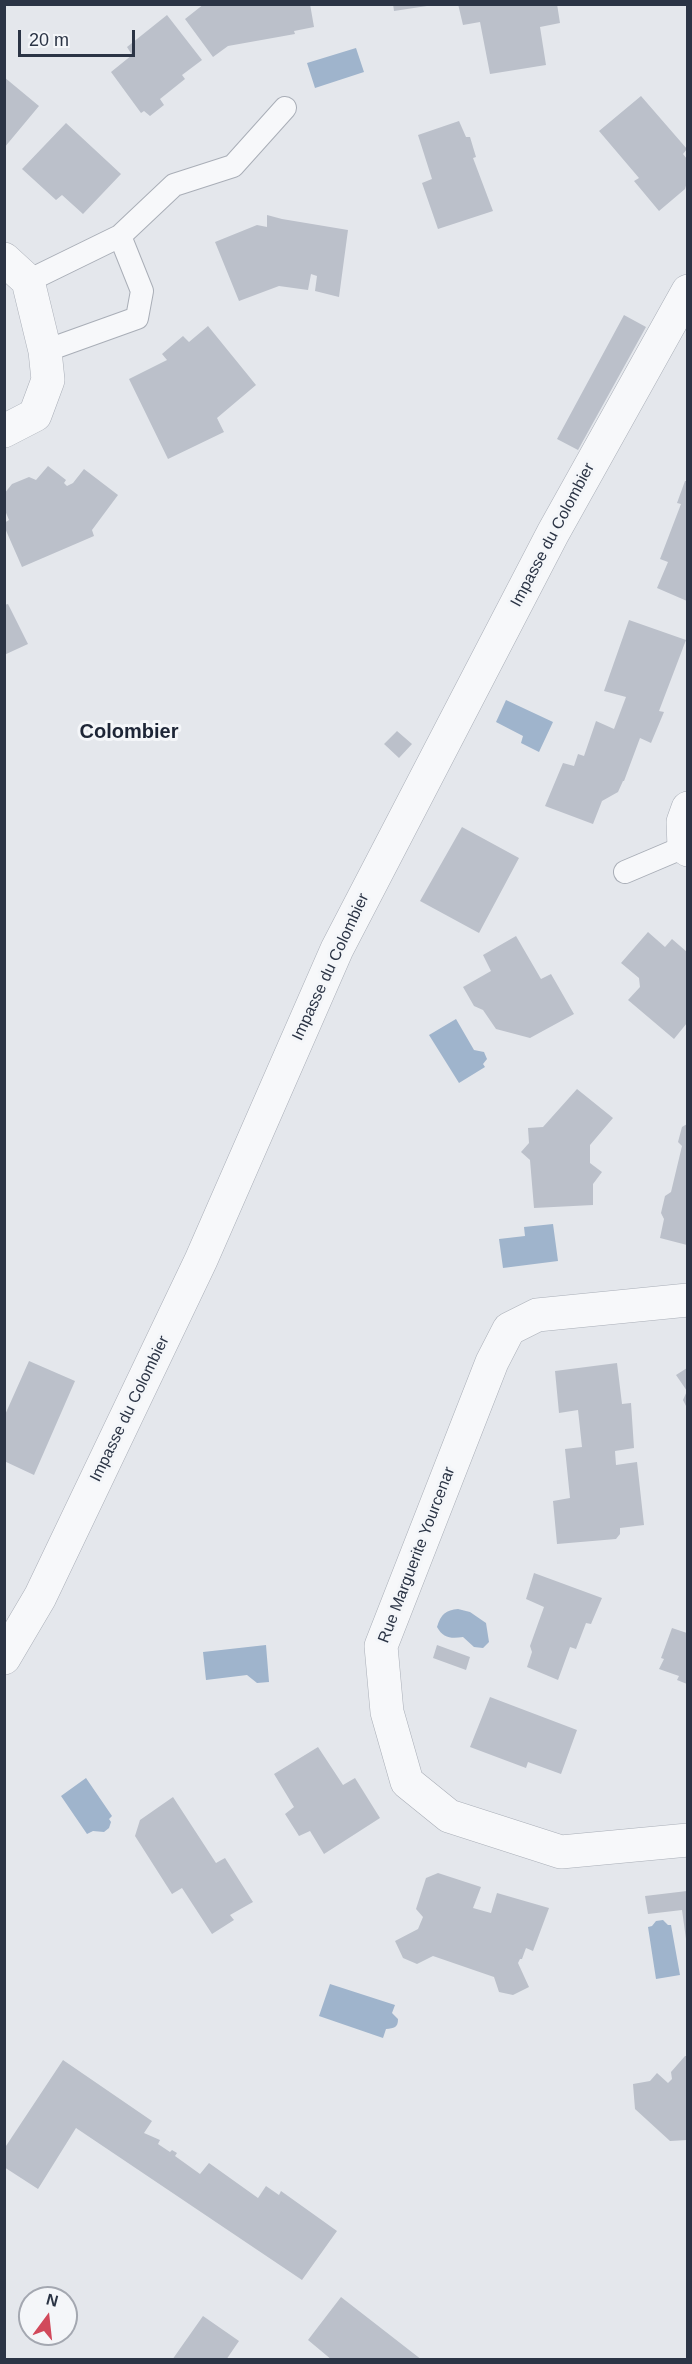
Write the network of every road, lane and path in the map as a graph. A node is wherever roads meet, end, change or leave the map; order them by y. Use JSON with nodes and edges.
{"nodes":[{"id":1,"x":285,"y":108,"type":"dead end"},
{"id":2,"x":120,"y":236,"type":"junction"},
{"id":3,"x":4,"y":260,"type":"edge"},
{"id":4,"x":28,"y":281,"type":"junction"},
{"id":5,"x":687,"y":291,"type":"edge"},
{"id":6,"x":45,"y":351,"type":"junction"},
{"id":7,"x":4,"y":431,"type":"edge"},
{"id":8,"x":687,"y":808,"type":"edge"},
{"id":9,"x":686,"y":848,"type":"edge"},
{"id":10,"x":625,"y":872,"type":"dead end"},
{"id":11,"x":687,"y":1299,"type":"edge"},
{"id":12,"x":4,"y":1658,"type":"edge"},
{"id":13,"x":687,"y":1840,"type":"edge"}],
"edges":[{"from":1,"to":2,"type":"lane"},
{"from":2,"to":4,"type":"lane"},
{"from":2,"to":6,"type":"lane"},
{"from":3,"to":4,"type":"street"},
{"from":4,"to":6,"type":"street"},
{"from":5,"to":12,"type":"street","name":"Impasse du Colombier"},
{"from":6,"to":7,"type":"street"},
{"from":8,"to":9,"type":"street"},
{"from":9,"to":10,"type":"lane"},
{"from":11,"to":13,"type":"street","name":"Rue Marguerite Yourcenar"}]}
